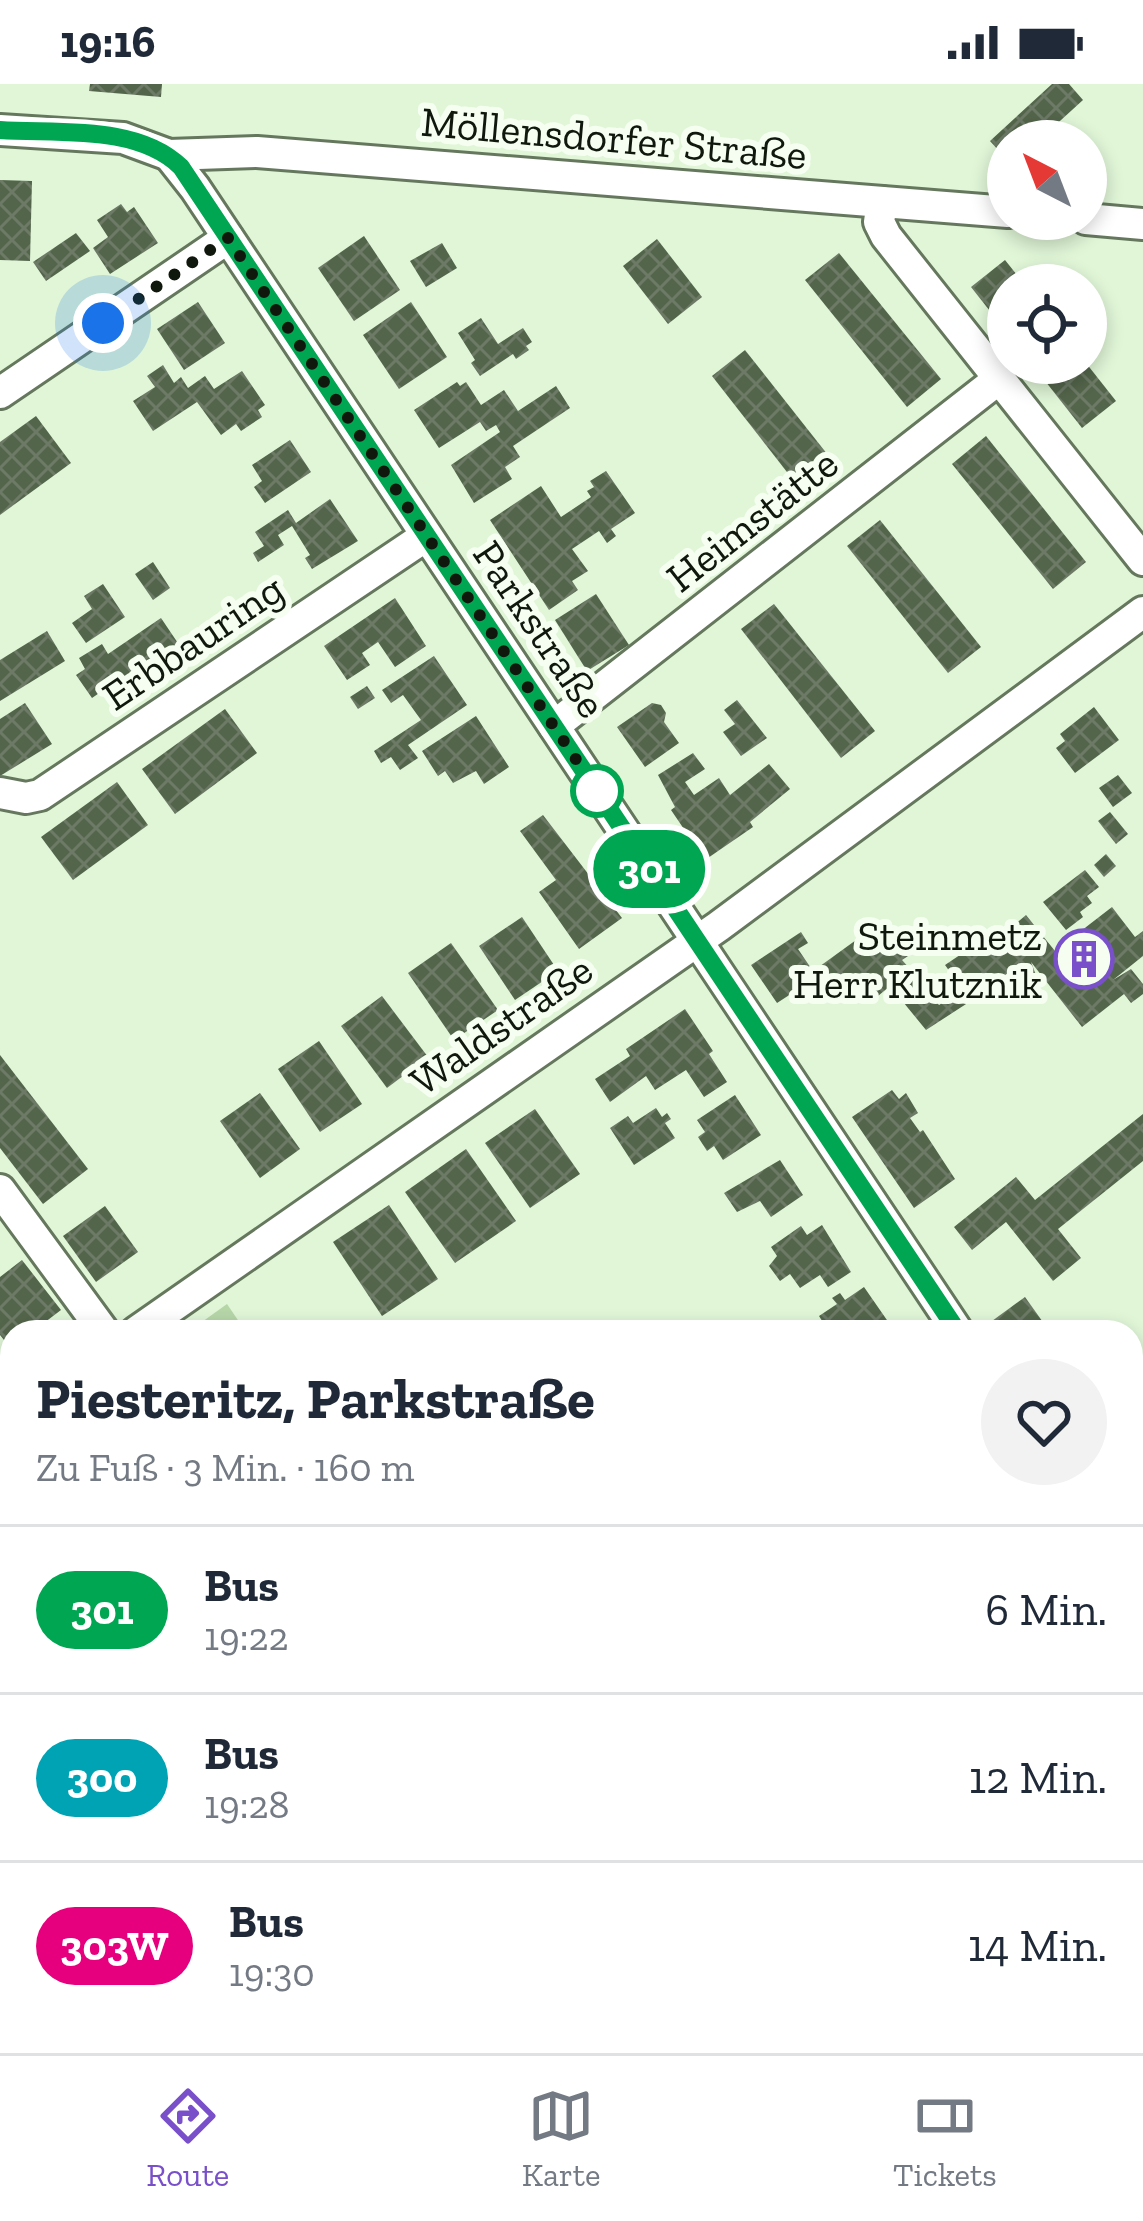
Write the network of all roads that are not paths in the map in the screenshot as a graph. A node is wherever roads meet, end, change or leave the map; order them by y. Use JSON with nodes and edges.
{"nodes":[{"id":1,"x":0,"y":130,"type":"edge"},
{"id":2,"x":169,"y":155,"type":"junction"},
{"id":3,"x":881,"y":202,"type":"junction"},
{"id":4,"x":987,"y":210,"type":"edge"},
{"id":5,"x":1107,"y":221,"type":"edge"},
{"id":6,"x":1143,"y":224,"type":"edge"},
{"id":7,"x":228,"y":238,"type":"junction"},
{"id":8,"x":987,"y":362,"type":"edge"},
{"id":9,"x":992,"y":384,"type":"edge"},
{"id":10,"x":1005,"y":384,"type":"edge"},
{"id":11,"x":0,"y":393,"type":"edge"},
{"id":12,"x":426,"y":536,"type":"junction"},
{"id":13,"x":1143,"y":560,"type":"edge"},
{"id":14,"x":1143,"y":612,"type":"edge"},
{"id":15,"x":554,"y":726,"type":"junction"},
{"id":16,"x":0,"y":793,"type":"edge"},
{"id":17,"x":697,"y":941,"type":"junction"},
{"id":18,"x":0,"y":1190,"type":"edge"},
{"id":19,"x":95,"y":1320,"type":"edge"},
{"id":20,"x":153,"y":1320,"type":"edge"},
{"id":21,"x":944,"y":1320,"type":"edge"}],
"edges":[{"from":1,"to":2,"type":"street","name":"Möllensdorfer Straße"},
{"from":2,"to":3,"type":"street","name":"Möllensdorfer Straße"},
{"from":2,"to":7,"type":"street","name":"Parkstraße"},
{"from":3,"to":4,"type":"street","name":"Möllensdorfer Straße"},
{"from":3,"to":8,"type":"street"},
{"from":5,"to":6,"type":"street"},
{"from":7,"to":11,"type":"street"},
{"from":7,"to":12,"type":"street","name":"Parkstraße"},
{"from":9,"to":15,"type":"street","name":"Heimstätte"},
{"from":10,"to":13,"type":"street"},
{"from":12,"to":15,"type":"street","name":"Parkstraße"},
{"from":12,"to":16,"type":"street","name":"Erbbauring"},
{"from":14,"to":17,"type":"street","name":"Waldstraße"},
{"from":15,"to":17,"type":"street","name":"Parkstraße"},
{"from":17,"to":20,"type":"street","name":"Waldstraße"},
{"from":17,"to":21,"type":"street","name":"Parkstraße"},
{"from":18,"to":19,"type":"street"}]}
